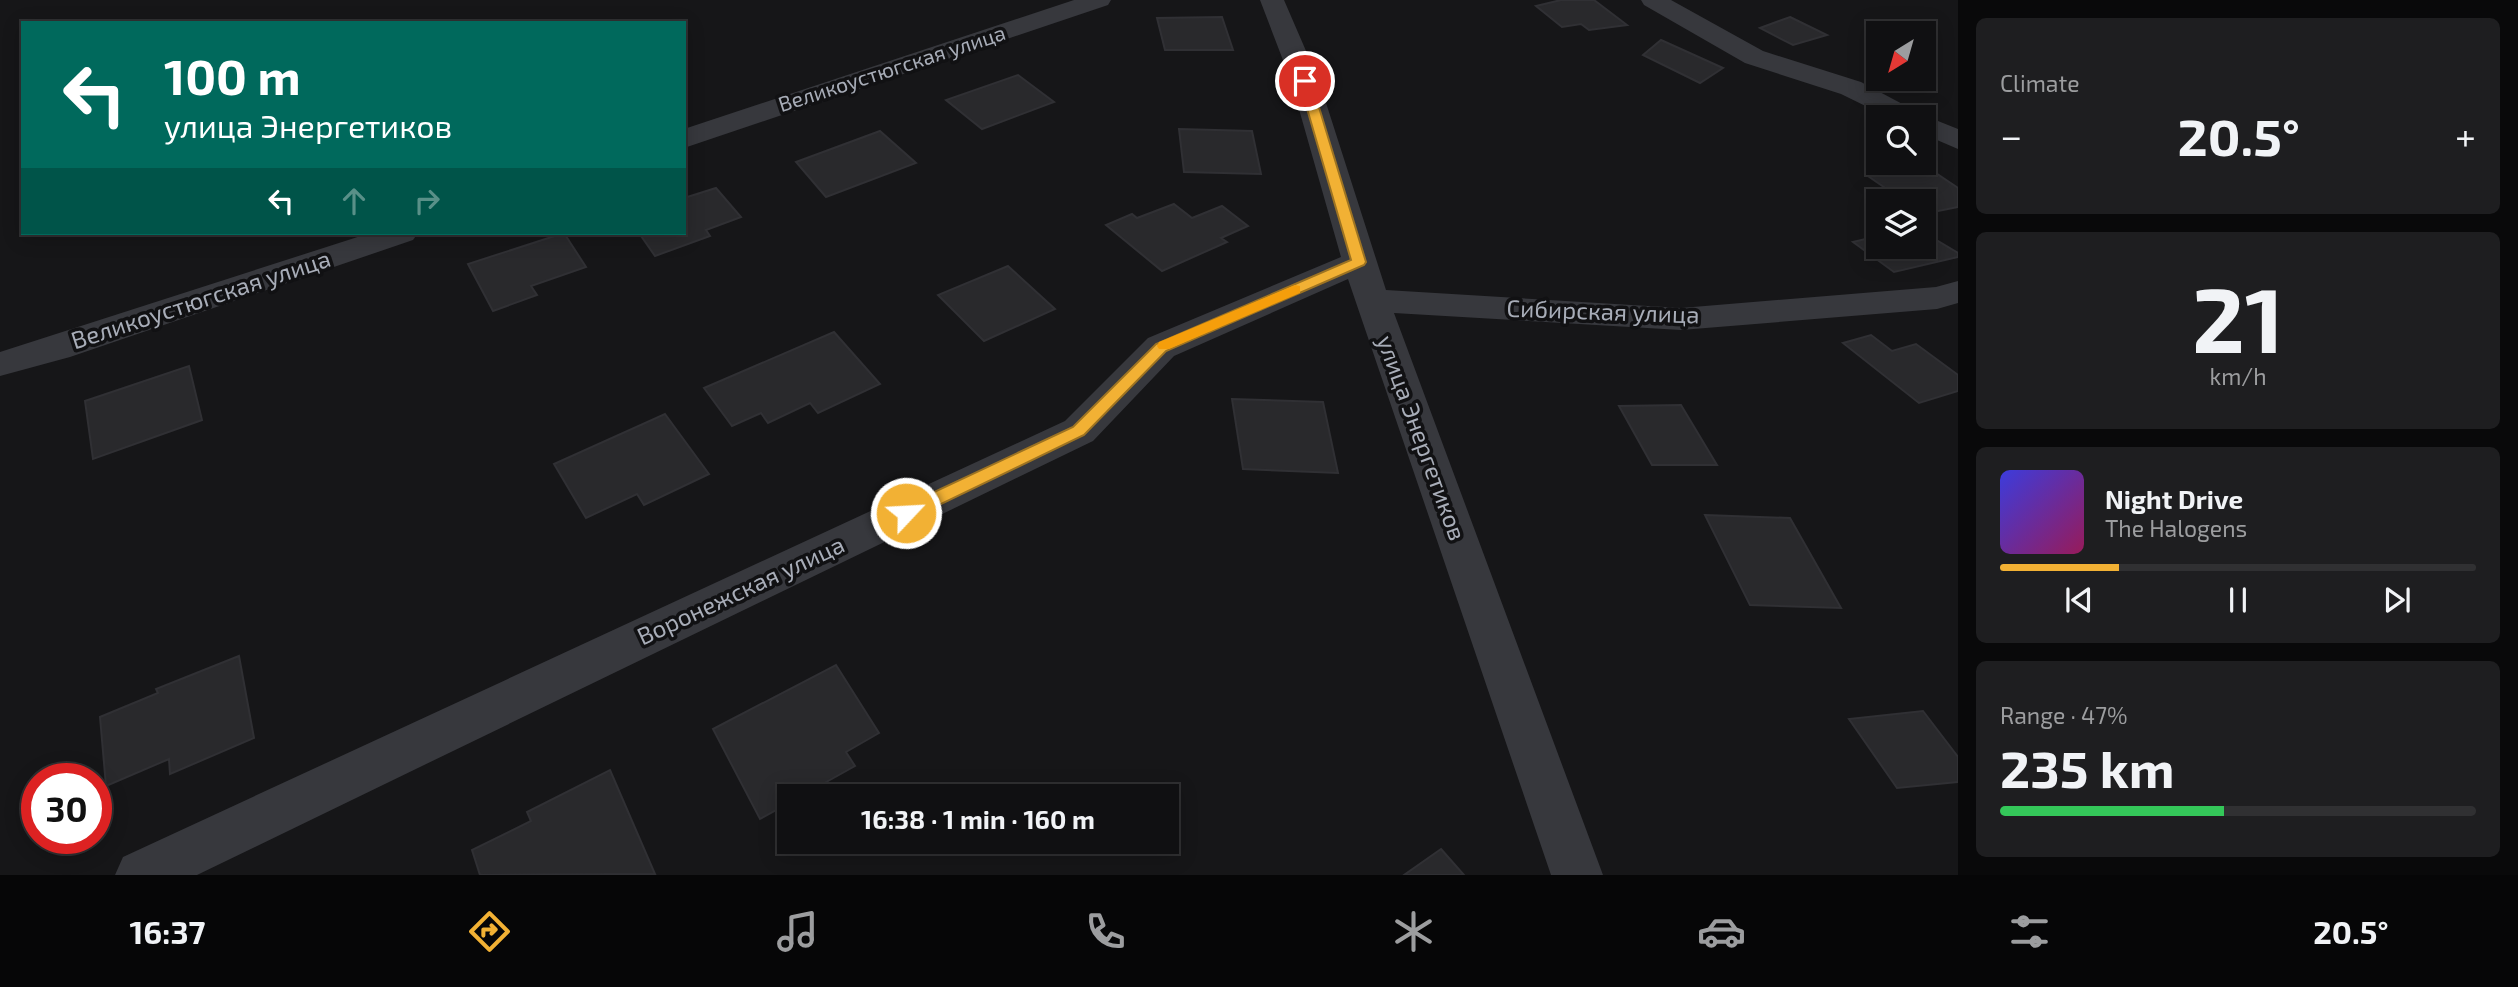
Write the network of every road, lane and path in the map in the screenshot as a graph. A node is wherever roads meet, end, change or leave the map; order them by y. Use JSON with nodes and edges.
{"nodes":[{"id":1,"x":1100,"y":0,"type":"edge"},
{"id":2,"x":1272,"y":0,"type":"edge"},
{"id":3,"x":1653,"y":0,"type":"edge"},
{"id":4,"x":1885,"y":105,"type":"edge"},
{"id":5,"x":1936,"y":130,"type":"edge"},
{"id":6,"x":686,"y":138,"type":"edge"},
{"id":7,"x":1958,"y":140,"type":"edge"},
{"id":8,"x":396,"y":235,"type":"edge"},
{"id":9,"x":1366,"y":281,"type":"junction"},
{"id":10,"x":1951,"y":301,"type":"edge"},
{"id":11,"x":0,"y":364,"type":"edge"},
{"id":12,"x":141,"y":875,"type":"edge"},
{"id":13,"x":1577,"y":875,"type":"edge"}],
"edges":[{"from":1,"to":6,"type":"street","name":"Великоустюгская улица"},
{"from":2,"to":9,"type":"street","name":"улица Энергетиков"},
{"from":3,"to":4,"type":"street"},
{"from":5,"to":7,"type":"street"},
{"from":8,"to":11,"type":"street","name":"Великоустюгская улица"},
{"from":9,"to":10,"type":"street","name":"Сибирская улица"},
{"from":9,"to":12,"type":"street","name":"Воронежская улица"},
{"from":9,"to":13,"type":"street","name":"улица Энергетиков"}]}
